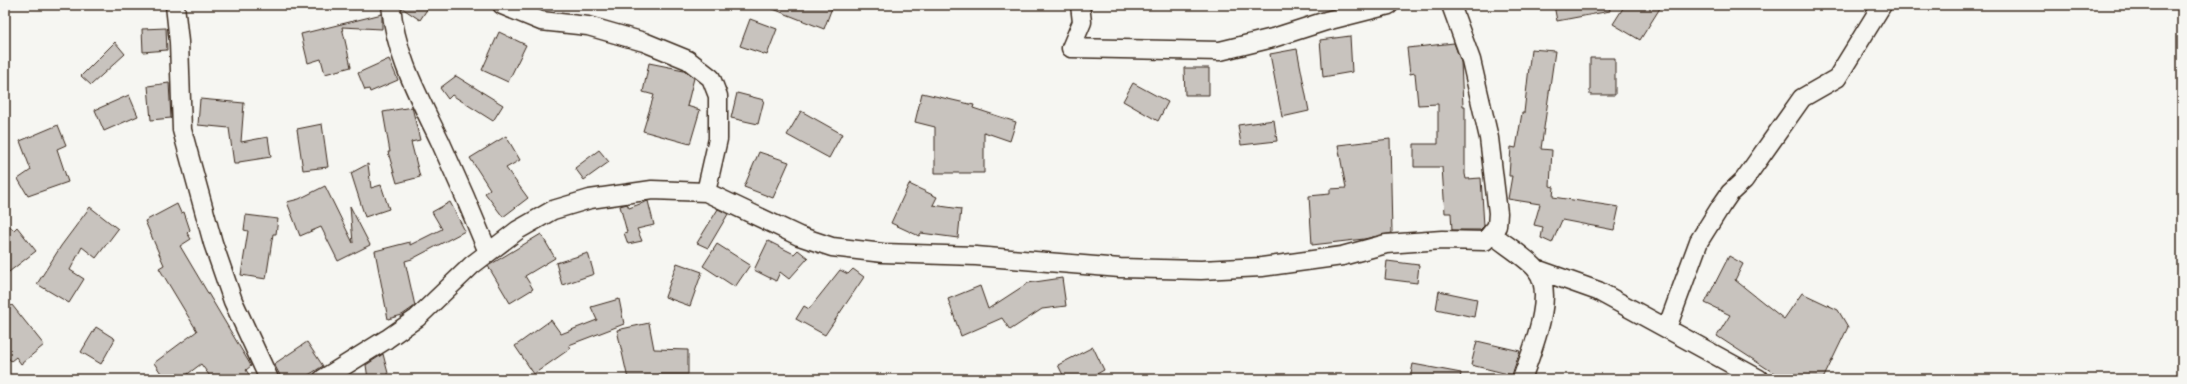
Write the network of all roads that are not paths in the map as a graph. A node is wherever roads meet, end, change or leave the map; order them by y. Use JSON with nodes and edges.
{"nodes":[{"id":1,"x":175,"y":5,"type":"edge"},
{"id":2,"x":391,"y":5,"type":"edge"},
{"id":3,"x":502,"y":5,"type":"edge"},
{"id":4,"x":1080,"y":5,"type":"edge"},
{"id":5,"x":1389,"y":5,"type":"edge"},
{"id":6,"x":1451,"y":5,"type":"edge"},
{"id":7,"x":1882,"y":5,"type":"edge"},
{"id":8,"x":706,"y":192,"type":"junction"},
{"id":9,"x":1492,"y":234,"type":"junction"},
{"id":10,"x":488,"y":252,"type":"junction"},
{"id":11,"x":1536,"y":269,"type":"junction"},
{"id":12,"x":1667,"y":328,"type":"junction"},
{"id":13,"x":269,"y":379,"type":"edge"},
{"id":14,"x":323,"y":379,"type":"edge"},
{"id":15,"x":1522,"y":379,"type":"edge"},
{"id":16,"x":1759,"y":379,"type":"edge"}],
"edges":[{"from":1,"to":13,"type":"street"},
{"from":2,"to":10,"type":"street"},
{"from":3,"to":8,"type":"street"},
{"from":4,"to":5,"type":"street"},
{"from":6,"to":9,"type":"street"},
{"from":7,"to":12,"type":"street"},
{"from":8,"to":9,"type":"street"},
{"from":8,"to":10,"type":"street"},
{"from":9,"to":11,"type":"street"},
{"from":10,"to":14,"type":"street"},
{"from":11,"to":12,"type":"street"},
{"from":11,"to":15,"type":"street"},
{"from":12,"to":16,"type":"street"}]}
